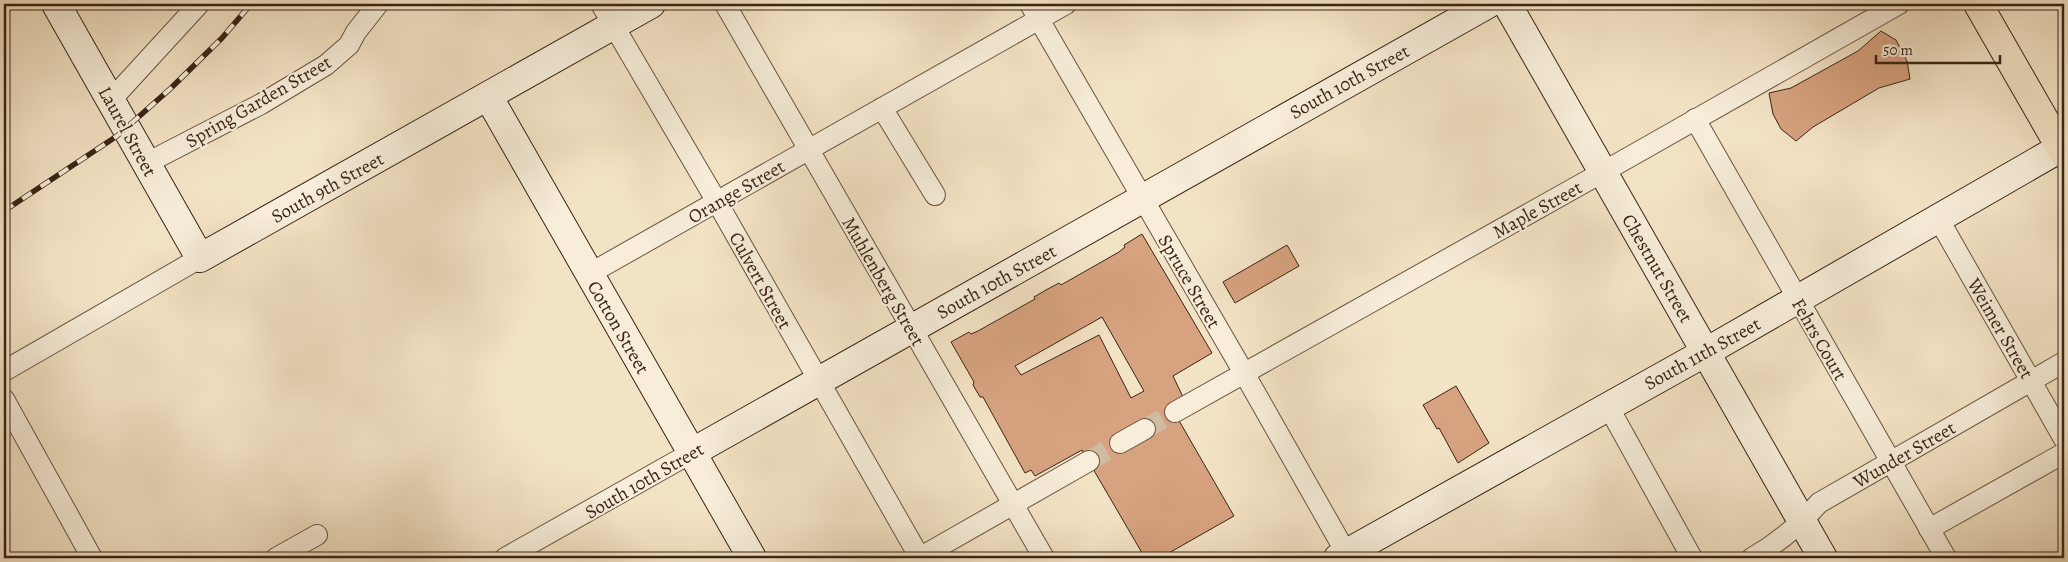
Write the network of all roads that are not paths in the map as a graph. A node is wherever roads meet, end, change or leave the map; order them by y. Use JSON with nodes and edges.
{"nodes":[{"id":1,"x":56,"y":4,"type":"edge"},
{"id":2,"x":198,"y":4,"type":"edge"},
{"id":3,"x":378,"y":4,"type":"edge"},
{"id":4,"x":652,"y":4,"type":"edge"},
{"id":5,"x":725,"y":4,"type":"edge"},
{"id":6,"x":1066,"y":4,"type":"edge"},
{"id":7,"x":1488,"y":4,"type":"edge"},
{"id":8,"x":1507,"y":4,"type":"edge"},
{"id":9,"x":1899,"y":4,"type":"edge"},
{"id":10,"x":1978,"y":4,"type":"edge"},
{"id":11,"x":1035,"y":11,"type":"edge"},
{"id":12,"x":607,"y":14,"type":"edge"},
{"id":13,"x":488,"y":96,"type":"junction"},
{"id":14,"x":111,"y":100,"type":"junction"},
{"id":15,"x":882,"y":108,"type":"junction"},
{"id":16,"x":1695,"y":119,"type":"junction"},
{"id":17,"x":2063,"y":149,"type":"edge"},
{"id":18,"x":808,"y":150,"type":"junction"},
{"id":19,"x":147,"y":164,"type":"junction"},
{"id":20,"x":1603,"y":172,"type":"junction"},
{"id":21,"x":935,"y":195,"type":"dead end"},
{"id":22,"x":1142,"y":198,"type":"junction"},
{"id":23,"x":717,"y":202,"type":"junction"},
{"id":24,"x":1938,"y":218,"type":"junction"},
{"id":25,"x":200,"y":258,"type":"junction"},
{"id":26,"x":589,"y":274,"type":"junction"},
{"id":27,"x":1797,"y":299,"type":"junction"},
{"id":28,"x":912,"y":328,"type":"junction"},
{"id":29,"x":1706,"y":352,"type":"junction"},
{"id":30,"x":2064,"y":362,"type":"edge"},
{"id":31,"x":4,"y":371,"type":"edge"},
{"id":32,"x":1244,"y":372,"type":"junction"},
{"id":33,"x":818,"y":381,"type":"junction"},
{"id":34,"x":2031,"y":381,"type":"junction"},
{"id":35,"x":4,"y":399,"type":"edge"},
{"id":36,"x":1608,"y":406,"type":"junction"},
{"id":37,"x":1174,"y":412,"type":"tunnel mouth"},
{"id":38,"x":1145,"y":429,"type":"tunnel mouth"},
{"id":39,"x":2064,"y":439,"type":"edge"},
{"id":40,"x":1120,"y":443,"type":"tunnel mouth"},
{"id":41,"x":691,"y":453,"type":"junction"},
{"id":42,"x":2064,"y":453,"type":"edge"},
{"id":43,"x":1089,"y":461,"type":"tunnel mouth"},
{"id":44,"x":1891,"y":462,"type":"junction"},
{"id":45,"x":1013,"y":504,"type":"junction"},
{"id":46,"x":1802,"y":522,"type":"junction"},
{"id":47,"x":1929,"y":529,"type":"junction"},
{"id":48,"x":317,"y":535,"type":"dead end"},
{"id":49,"x":1345,"y":557,"type":"edge"},
{"id":50,"x":92,"y":558,"type":"edge"},
{"id":51,"x":276,"y":558,"type":"edge"},
{"id":52,"x":505,"y":558,"type":"edge"},
{"id":53,"x":752,"y":558,"type":"edge"},
{"id":54,"x":920,"y":558,"type":"edge"},
{"id":55,"x":1044,"y":558,"type":"edge"},
{"id":56,"x":1692,"y":558,"type":"edge"},
{"id":57,"x":1752,"y":558,"type":"edge"},
{"id":58,"x":1823,"y":558,"type":"edge"},
{"id":59,"x":1946,"y":558,"type":"edge"}],
"edges":[{"from":1,"to":14,"type":"street","name":"Laurel Street"},
{"from":2,"to":14,"type":"street"},
{"from":3,"to":19,"type":"street","name":"Spring Garden Street"},
{"from":4,"to":12,"type":"street","name":"South 9th Street"},
{"from":5,"to":18,"type":"street","name":"Muhlenberg Street"},
{"from":6,"to":11,"type":"street","name":"Orange Street"},
{"from":7,"to":22,"type":"street","name":"South 10th Street"},
{"from":8,"to":20,"type":"street","name":"Chestnut Street"},
{"from":9,"to":16,"type":"street","name":"Maple Street"},
{"from":10,"to":17,"type":"main road"},
{"from":11,"to":15,"type":"street","name":"Orange Street"},
{"from":11,"to":22,"type":"street","name":"Spruce Street"},
{"from":12,"to":13,"type":"street","name":"South 9th Street"},
{"from":12,"to":23,"type":"street","name":"Culvert Street"},
{"from":13,"to":25,"type":"street","name":"South 9th Street"},
{"from":13,"to":26,"type":"street","name":"Cotton Street"},
{"from":14,"to":19,"type":"street","name":"Laurel Street"},
{"from":15,"to":18,"type":"street","name":"Orange Street"},
{"from":15,"to":21,"type":"street"},
{"from":16,"to":20,"type":"street","name":"Maple Street"},
{"from":16,"to":27,"type":"street","name":"Fehrs Court"},
{"from":17,"to":24,"type":"street","name":"South 11th Street"},
{"from":18,"to":23,"type":"street","name":"Orange Street"},
{"from":18,"to":28,"type":"street","name":"Muhlenberg Street"},
{"from":19,"to":25,"type":"street","name":"Laurel Street"},
{"from":20,"to":29,"type":"street","name":"Chestnut Street"},
{"from":20,"to":32,"type":"street","name":"Maple Street"},
{"from":22,"to":28,"type":"street","name":"South 10th Street"},
{"from":22,"to":32,"type":"street","name":"Spruce Street"},
{"from":23,"to":26,"type":"street","name":"Orange Street"},
{"from":23,"to":33,"type":"street","name":"Culvert Street"},
{"from":24,"to":27,"type":"street","name":"South 11th Street"},
{"from":24,"to":34,"type":"street","name":"Weimer Street"},
{"from":25,"to":31,"type":"street","name":"South 9th Street"},
{"from":26,"to":41,"type":"street","name":"Cotton Street"},
{"from":27,"to":29,"type":"street","name":"South 11th Street"},
{"from":27,"to":44,"type":"street","name":"Fehrs Court"},
{"from":28,"to":33,"type":"street","name":"South 10th Street"},
{"from":28,"to":45,"type":"street","name":"Muhlenberg Street"},
{"from":29,"to":36,"type":"street","name":"South 11th Street"},
{"from":29,"to":46,"type":"street","name":"Chestnut Street"},
{"from":30,"to":34,"type":"street","name":"Wunder Street"},
{"from":32,"to":37,"type":"street","name":"Maple Street"},
{"from":32,"to":49,"type":"street","name":"Spruce Street"},
{"from":33,"to":41,"type":"street","name":"South 10th Street"},
{"from":33,"to":54,"type":"street","name":"Culvert Street"},
{"from":34,"to":39,"type":"street","name":"Weimer Street"},
{"from":34,"to":44,"type":"street","name":"Wunder Street"},
{"from":35,"to":50,"type":"street"},
{"from":36,"to":49,"type":"street","name":"South 11th Street"},
{"from":36,"to":56,"type":"street"},
{"from":38,"to":40,"type":"street"},
{"from":41,"to":52,"type":"street","name":"South 10th Street"},
{"from":41,"to":53,"type":"street","name":"Cotton Street"},
{"from":42,"to":47,"type":"street"},
{"from":43,"to":45,"type":"street"},
{"from":44,"to":46,"type":"street","name":"Wunder Street"},
{"from":44,"to":47,"type":"street","name":"Fehrs Court"},
{"from":45,"to":54,"type":"street"},
{"from":45,"to":55,"type":"street","name":"Muhlenberg Street"},
{"from":46,"to":57,"type":"street","name":"Wunder Street"},
{"from":46,"to":58,"type":"street","name":"Chestnut Street"},
{"from":47,"to":59,"type":"street","name":"Fehrs Court"},
{"from":48,"to":51,"type":"street"}]}
